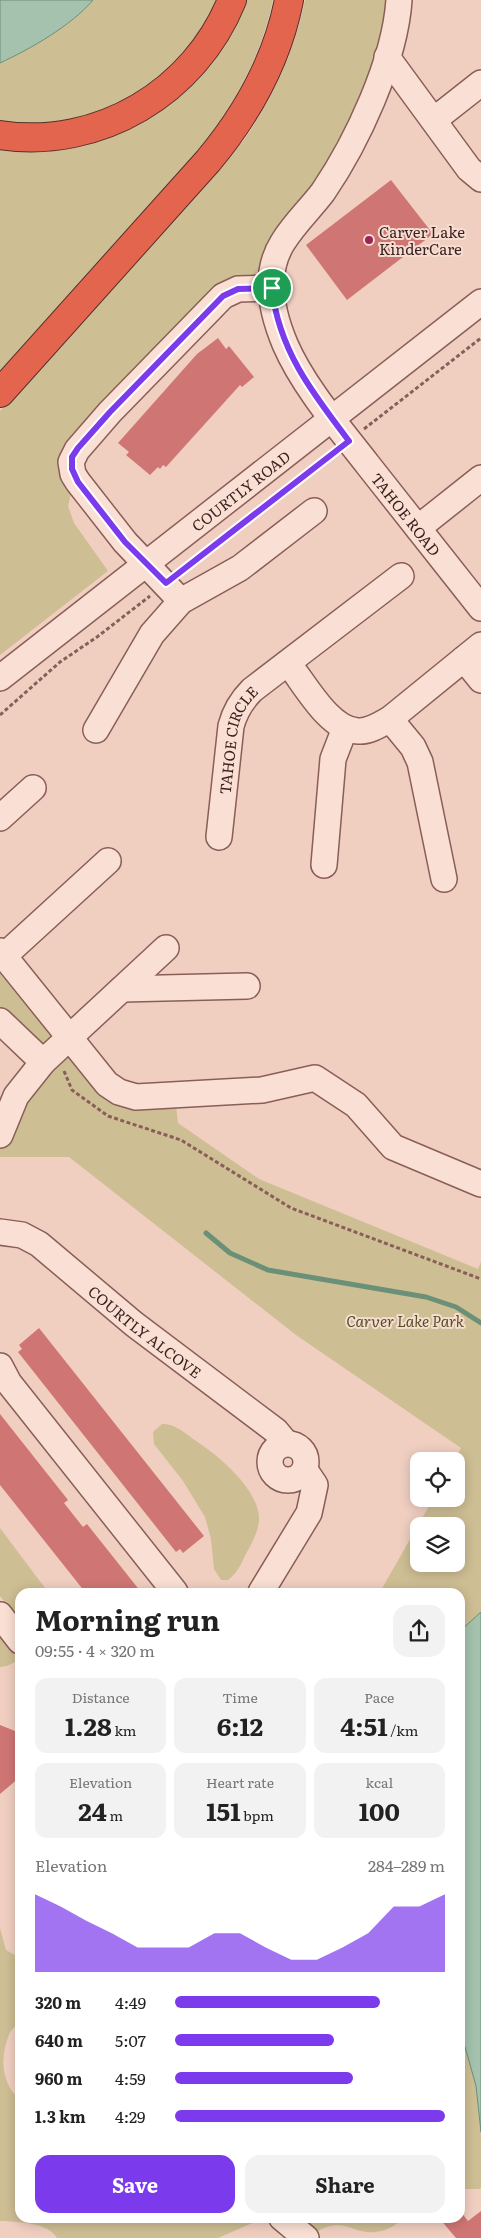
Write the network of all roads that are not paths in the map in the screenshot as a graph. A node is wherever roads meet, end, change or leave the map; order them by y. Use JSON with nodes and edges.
{"nodes":[{"id":1,"x":232,"y":0,"type":"edge"},
{"id":2,"x":289,"y":0,"type":"edge"},
{"id":3,"x":399,"y":0,"type":"edge"},
{"id":4,"x":386,"y":57,"type":"junction"},
{"id":5,"x":481,"y":84,"type":"edge"},
{"id":6,"x":434,"y":120,"type":"junction"},
{"id":7,"x":0,"y":135,"type":"edge"},
{"id":8,"x":481,"y":179,"type":"edge"},
{"id":9,"x":272,"y":288,"type":"junction"},
{"id":10,"x":481,"y":302,"type":"edge"},
{"id":11,"x":0,"y":393,"type":"edge"},
{"id":12,"x":332,"y":418,"type":"junction"},
{"id":13,"x":481,"y":478,"type":"edge"},
{"id":14,"x":314,"y":511,"type":"dead end"},
{"id":15,"x":418,"y":528,"type":"junction"},
{"id":16,"x":146,"y":564,"type":"junction"},
{"id":17,"x":401,"y":576,"type":"dead end"},
{"id":18,"x":173,"y":592,"type":"junction"},
{"id":19,"x":481,"y":608,"type":"edge"},
{"id":20,"x":472,"y":652,"type":"edge"},
{"id":21,"x":288,"y":663,"type":"junction"},
{"id":22,"x":0,"y":678,"type":"edge"},
{"id":23,"x":481,"y":680,"type":"edge"},
{"id":24,"x":390,"y":719,"type":"junction"},
{"id":25,"x":345,"y":728,"type":"junction"},
{"id":26,"x":96,"y":730,"type":"dead end"},
{"id":27,"x":33,"y":788,"type":"dead end"},
{"id":28,"x":0,"y":818,"type":"edge"},
{"id":29,"x":219,"y":837,"type":"dead end"},
{"id":30,"x":108,"y":861,"type":"dead end"},
{"id":31,"x":324,"y":865,"type":"dead end"},
{"id":32,"x":444,"y":879,"type":"dead end"},
{"id":33,"x":166,"y":948,"type":"dead end"},
{"id":34,"x":2,"y":954,"type":"edge"},
{"id":35,"x":246,"y":986,"type":"dead end"},
{"id":36,"x":122,"y":989,"type":"junction"},
{"id":37,"x":0,"y":1021,"type":"edge"},
{"id":38,"x":56,"y":1050,"type":"junction"},
{"id":39,"x":0,"y":1135,"type":"edge"},
{"id":40,"x":481,"y":1184,"type":"edge"},
{"id":41,"x":0,"y":1232,"type":"edge"},
{"id":42,"x":0,"y":1366,"type":"edge"},
{"id":43,"x":172,"y":1588,"type":"edge"},
{"id":44,"x":263,"y":1588,"type":"edge"},
{"id":45,"x":0,"y":1615,"type":"edge"},
{"id":46,"x":15,"y":1634,"type":"edge"},
{"id":47,"x":288,"y":2223,"type":"edge"},
{"id":48,"x":306,"y":2238,"type":"edge"}],
"edges":[{"from":1,"to":7,"type":"highway"},
{"from":2,"to":11,"type":"highway"},
{"from":3,"to":4,"type":"street","name":"TAHOE ROAD"},
{"from":4,"to":6,"type":"street"},
{"from":4,"to":9,"type":"street","name":"TAHOE ROAD"},
{"from":5,"to":6,"type":"street"},
{"from":6,"to":8,"type":"street"},
{"from":9,"to":12,"type":"street","name":"TAHOE ROAD"},
{"from":9,"to":16,"type":"street"},
{"from":10,"to":12,"type":"street","name":"COURTLY ROAD"},
{"from":12,"to":15,"type":"street","name":"TAHOE ROAD"},
{"from":12,"to":16,"type":"street","name":"COURTLY ROAD"},
{"from":13,"to":15,"type":"street"},
{"from":14,"to":18,"type":"street"},
{"from":15,"to":19,"type":"street","name":"TAHOE ROAD"},
{"from":16,"to":18,"type":"street"},
{"from":16,"to":22,"type":"street","name":"COURTLY ROAD"},
{"from":17,"to":21,"type":"street","name":"TAHOE CIRCLE"},
{"from":18,"to":26,"type":"street"},
{"from":20,"to":23,"type":"street"},
{"from":20,"to":24,"type":"street"},
{"from":21,"to":25,"type":"street"},
{"from":21,"to":29,"type":"street","name":"TAHOE CIRCLE"},
{"from":24,"to":25,"type":"street"},
{"from":24,"to":32,"type":"street"},
{"from":25,"to":31,"type":"street"},
{"from":27,"to":28,"type":"street"},
{"from":30,"to":34,"type":"street"},
{"from":33,"to":36,"type":"street"},
{"from":34,"to":38,"type":"street"},
{"from":35,"to":36,"type":"street"},
{"from":36,"to":38,"type":"street"},
{"from":37,"to":38,"type":"street"},
{"from":38,"to":39,"type":"street"},
{"from":38,"to":40,"type":"street"},
{"from":41,"to":44,"type":"street","name":"COURTLY ALCOVE"},
{"from":42,"to":43,"type":"street"},
{"from":45,"to":46,"type":"street"},
{"from":47,"to":48,"type":"street"}]}
